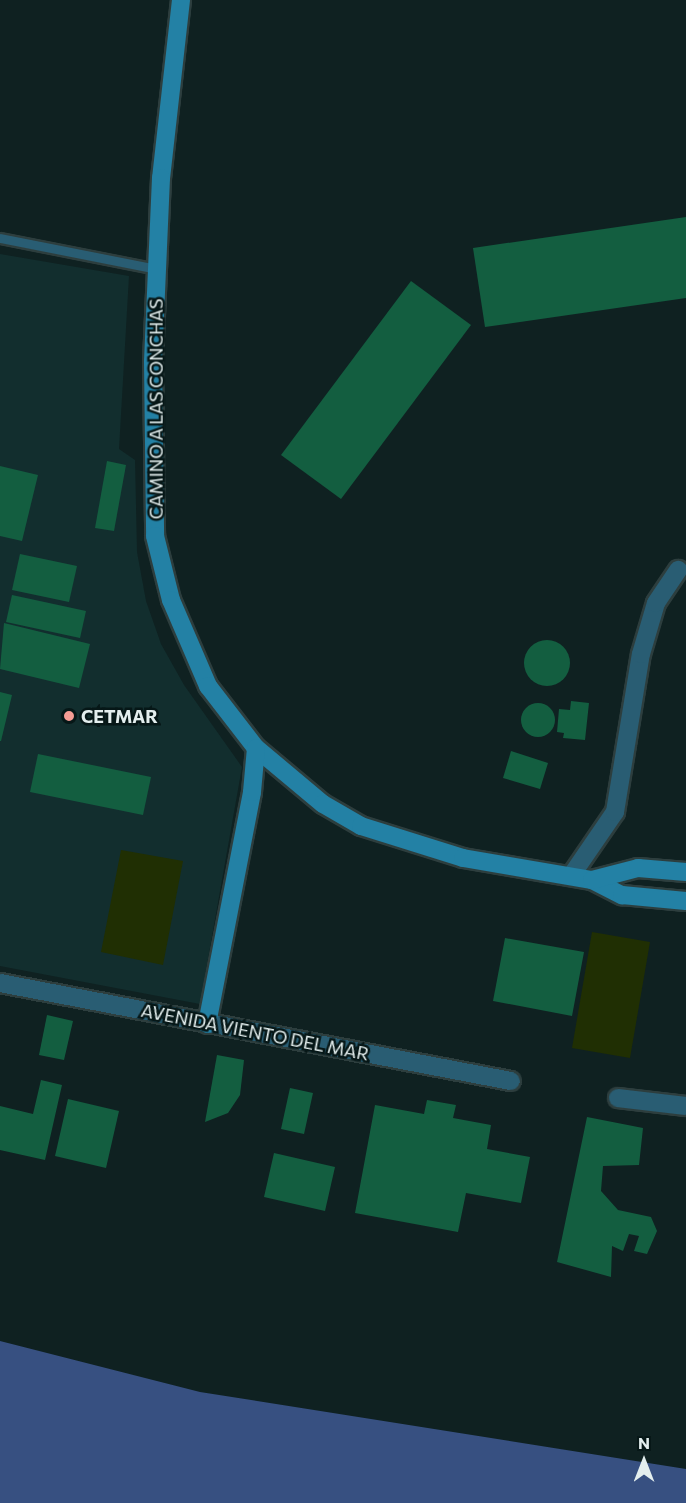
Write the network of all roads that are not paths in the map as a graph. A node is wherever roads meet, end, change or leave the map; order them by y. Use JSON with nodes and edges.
{"nodes":[{"id":1,"x":181,"y":0,"type":"edge"},
{"id":2,"x":0,"y":238,"type":"edge"},
{"id":3,"x":157,"y":268,"type":"junction"},
{"id":4,"x":678,"y":570,"type":"dead end"},
{"id":5,"x":256,"y":748,"type":"junction"},
{"id":6,"x":686,"y":872,"type":"edge"},
{"id":7,"x":571,"y":876,"type":"junction"},
{"id":8,"x":592,"y":880,"type":"junction"},
{"id":9,"x":686,"y":902,"type":"edge"},
{"id":10,"x":0,"y":983,"type":"edge"},
{"id":11,"x":207,"y":1024,"type":"junction"},
{"id":12,"x":511,"y":1081,"type":"dead end"},
{"id":13,"x":618,"y":1098,"type":"dead end"},
{"id":14,"x":686,"y":1106,"type":"edge"}],
"edges":[{"from":1,"to":3,"type":"street","name":"CAMINO A LAS CONCHAS"},
{"from":2,"to":3,"type":"lane"},
{"from":3,"to":5,"type":"street","name":"CAMINO A LAS CONCHAS"},
{"from":4,"to":7,"type":"street"},
{"from":5,"to":7,"type":"street","name":"CAMINO A LAS CONCHAS"},
{"from":5,"to":11,"type":"street"},
{"from":6,"to":8,"type":"street","name":"CAMINO A LAS CONCHAS"},
{"from":7,"to":8,"type":"street","name":"CAMINO A LAS CONCHAS"},
{"from":8,"to":9,"type":"street","name":"CAMINO A LAS CONCHAS"},
{"from":10,"to":11,"type":"street","name":"AVENIDA VIENTO DEL MAR"},
{"from":11,"to":12,"type":"street","name":"AVENIDA VIENTO DEL MAR"},
{"from":13,"to":14,"type":"street"}]}
